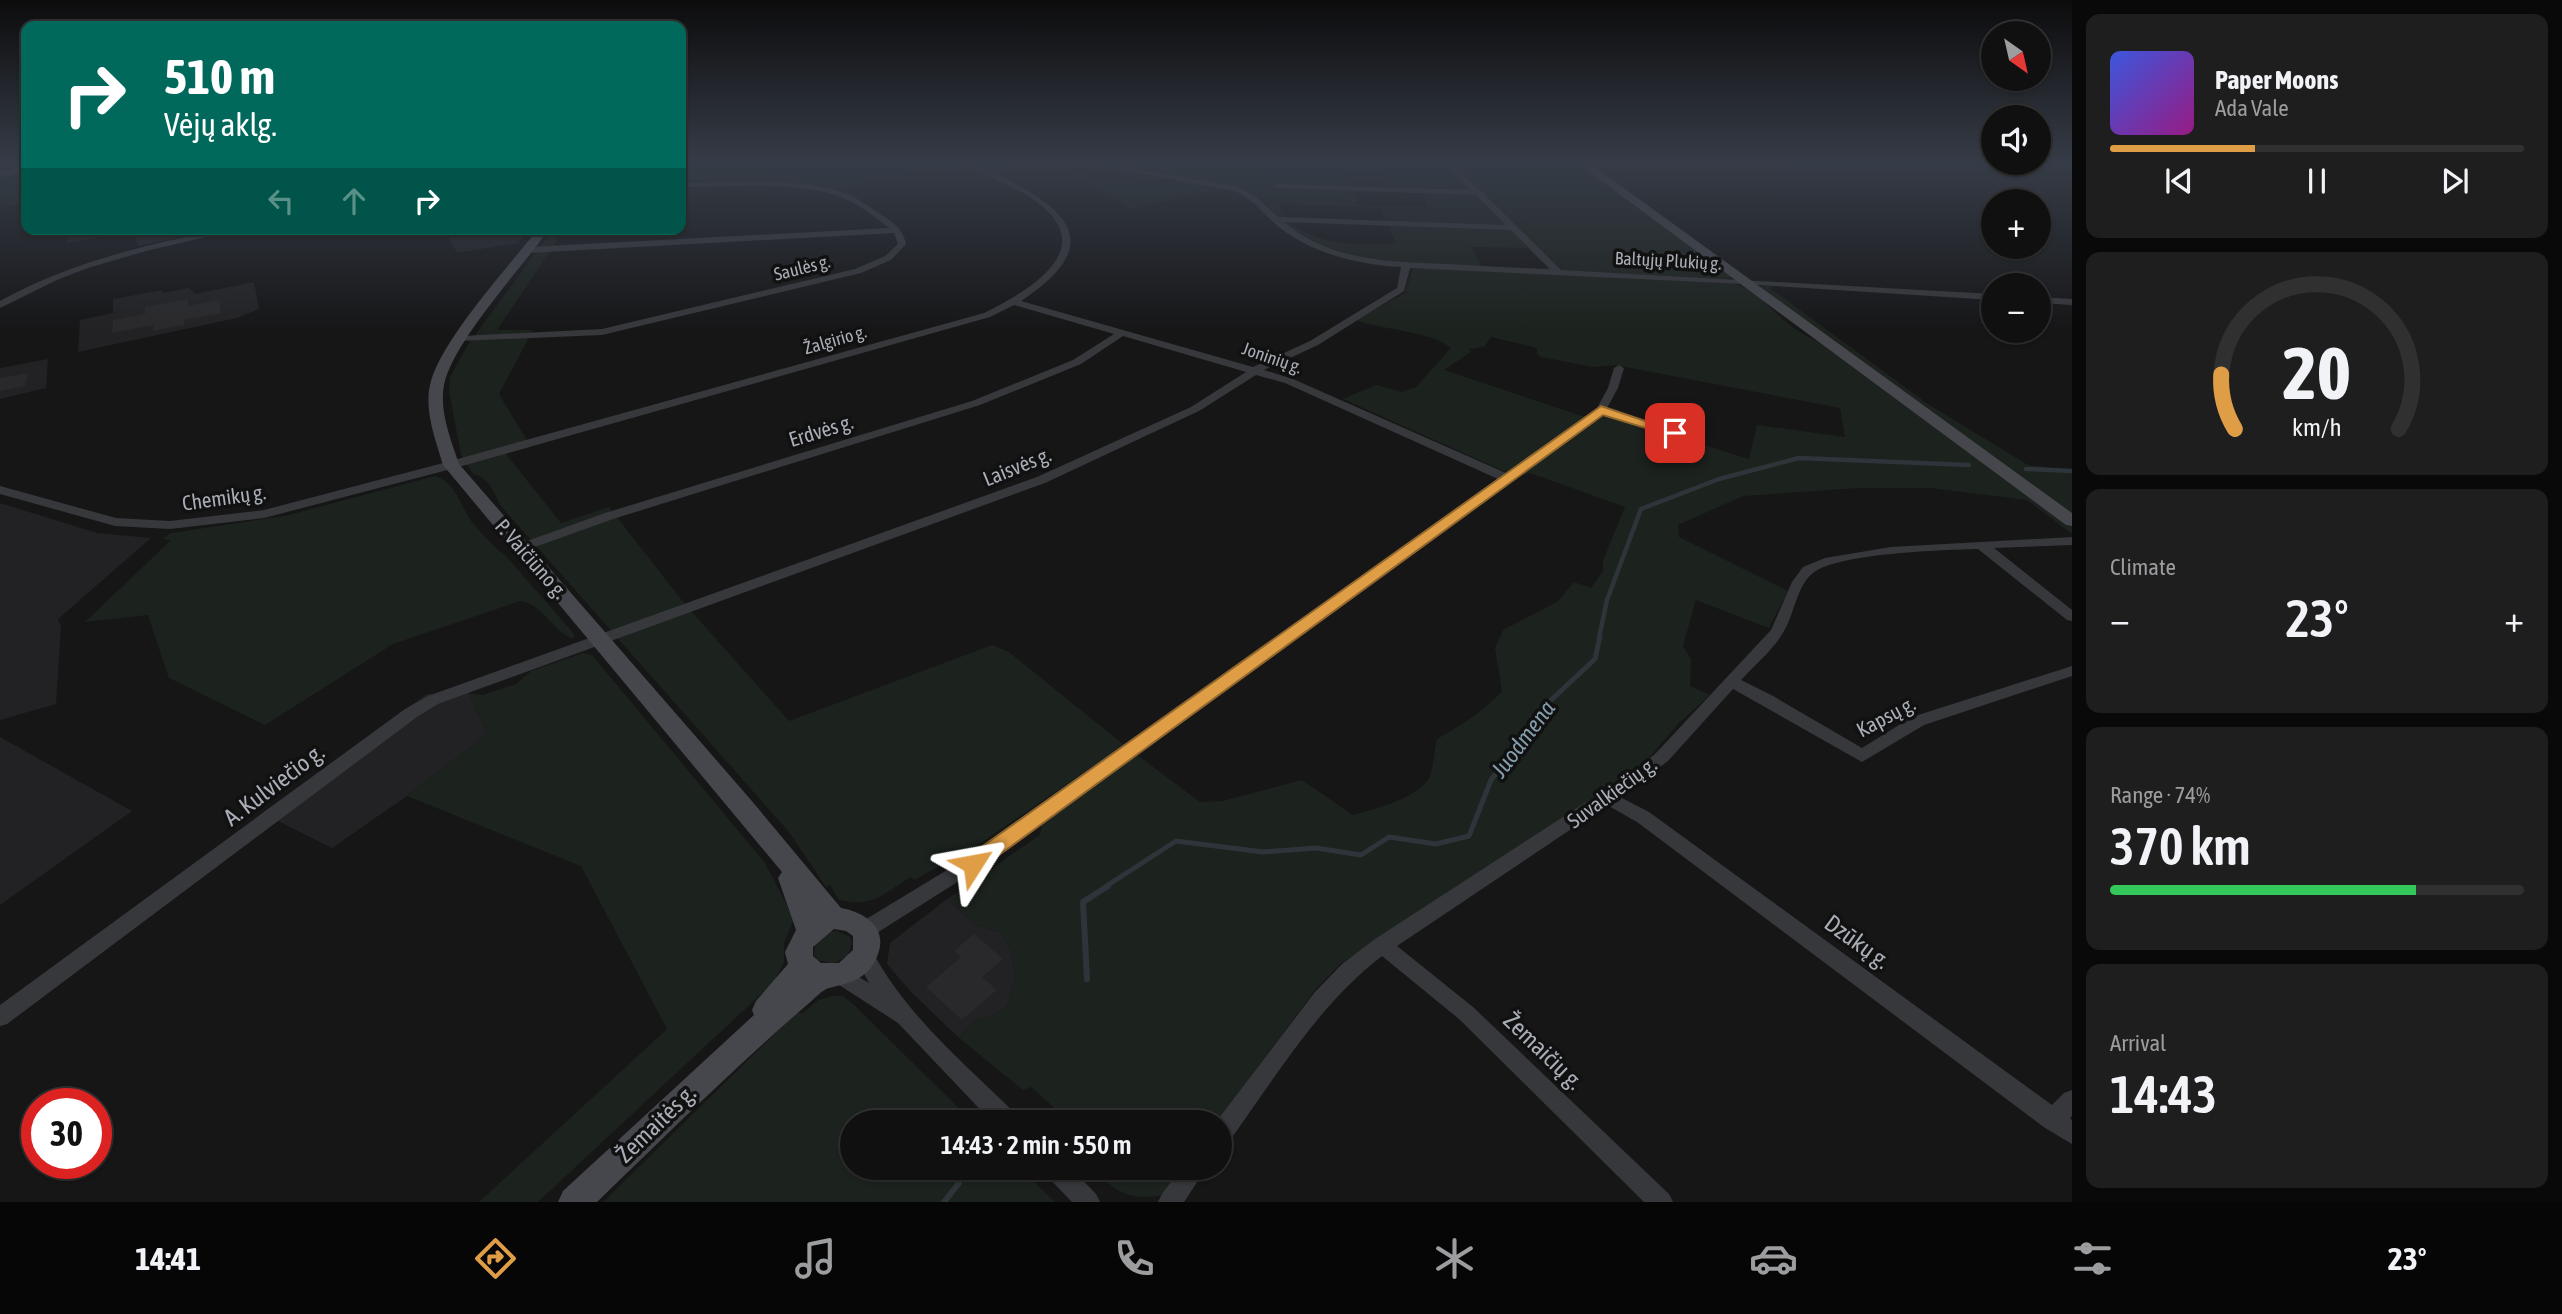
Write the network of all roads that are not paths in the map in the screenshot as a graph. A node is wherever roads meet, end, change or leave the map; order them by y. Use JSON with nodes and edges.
{"nodes":[{"id":1,"x":880,"y":218,"type":"edge"},
{"id":2,"x":1059,"y":218,"type":"edge"},
{"id":3,"x":1506,"y":218,"type":"edge"},
{"id":4,"x":1657,"y":218,"type":"edge"},
{"id":5,"x":1274,"y":219,"type":"joint"},
{"id":6,"x":1516,"y":228,"type":"junction"},
{"id":7,"x":897,"y":230,"type":"junction"},
{"id":8,"x":210,"y":235,"type":"edge"},
{"id":9,"x":540,"y":235,"type":"edge"},
{"id":10,"x":529,"y":250,"type":"junction"},
{"id":11,"x":1406,"y":266,"type":"junction"},
{"id":12,"x":1558,"y":272,"type":"junction"},
{"id":13,"x":1743,"y":281,"type":"junction"},
{"id":14,"x":1981,"y":296,"type":"edge"},
{"id":15,"x":2051,"y":301,"type":"edge"},
{"id":16,"x":1014,"y":302,"type":"junction"},
{"id":17,"x":2072,"y":302,"type":"edge"},
{"id":18,"x":0,"y":305,"type":"edge"},
{"id":19,"x":1123,"y":332,"type":"junction"},
{"id":20,"x":462,"y":339,"type":"junction"},
{"id":21,"x":1619,"y":368,"type":"dead end"},
{"id":22,"x":1256,"y":370,"type":"junction"},
{"id":23,"x":1601,"y":410,"type":"junction"},
{"id":24,"x":1699,"y":440,"type":"dead end"},
{"id":25,"x":451,"y":465,"type":"junction"},
{"id":26,"x":1507,"y":478,"type":"junction"},
{"id":27,"x":0,"y":490,"type":"edge"},
{"id":28,"x":2072,"y":521,"type":"edge"},
{"id":29,"x":2072,"y":541,"type":"edge"},
{"id":30,"x":1982,"y":545,"type":"junction"},
{"id":31,"x":521,"y":548,"type":"junction"},
{"id":32,"x":2072,"y":617,"type":"edge"},
{"id":33,"x":601,"y":638,"type":"junction"},
{"id":34,"x":2072,"y":671,"type":"edge"},
{"id":35,"x":1732,"y":682,"type":"junction"},
{"id":36,"x":1608,"y":798,"type":"junction"},
{"id":37,"x":785,"y":861,"type":"junction"},
{"id":38,"x":834,"y":918,"type":"junction"},
{"id":39,"x":809,"y":930,"type":"junction"},
{"id":40,"x":865,"y":930,"type":"junction"},
{"id":41,"x":1382,"y":945,"type":"junction"},
{"id":42,"x":865,"y":957,"type":"junction"},
{"id":43,"x":822,"y":972,"type":"junction"},
{"id":44,"x":0,"y":1017,"type":"edge"},
{"id":45,"x":907,"y":1019,"type":"junction"},
{"id":46,"x":2072,"y":1100,"type":"edge"},
{"id":47,"x":997,"y":1110,"type":"edge"},
{"id":48,"x":1232,"y":1119,"type":"edge"},
{"id":49,"x":2053,"y":1119,"type":"junction"},
{"id":50,"x":2072,"y":1133,"type":"edge"},
{"id":51,"x":1067,"y":1180,"type":"edge"},
{"id":52,"x":1186,"y":1180,"type":"edge"},
{"id":53,"x":574,"y":1202,"type":"edge"},
{"id":54,"x":1088,"y":1202,"type":"edge"},
{"id":55,"x":1170,"y":1202,"type":"edge"},
{"id":56,"x":1661,"y":1202,"type":"edge"}],
"edges":[{"from":1,"to":7,"type":"street"},
{"from":2,"to":16,"type":"street","name":"Žalgirio g."},
{"from":3,"to":6,"type":"street"},
{"from":4,"to":13,"type":"main road"},
{"from":5,"to":6,"type":"street"},
{"from":5,"to":11,"type":"street","name":"Baltųjų Plukių g."},
{"from":6,"to":12,"type":"street"},
{"from":7,"to":10,"type":"street"},
{"from":7,"to":20,"type":"street","name":"Saulės g."},
{"from":8,"to":18,"type":"street"},
{"from":9,"to":10,"type":"main road","name":"P. Vaičiūno g."},
{"from":10,"to":20,"type":"main road","name":"P. Vaičiūno g."},
{"from":11,"to":12,"type":"street","name":"Baltųjų Plukių g."},
{"from":11,"to":22,"type":"street","name":"Laisvės g."},
{"from":12,"to":13,"type":"street","name":"Baltųjų Plukių g."},
{"from":13,"to":14,"type":"street","name":"Baltųjų Plukių g."},
{"from":13,"to":28,"type":"main road"},
{"from":15,"to":17,"type":"street"},
{"from":16,"to":19,"type":"street","name":"Joninių g."},
{"from":16,"to":25,"type":"street","name":"Žalgirio g."},
{"from":19,"to":22,"type":"street","name":"Joninių g."},
{"from":19,"to":31,"type":"street","name":"Erdvės g."},
{"from":20,"to":25,"type":"main road","name":"P. Vaičiūno g."},
{"from":21,"to":23,"type":"street"},
{"from":22,"to":26,"type":"street","name":"Joninių g."},
{"from":22,"to":33,"type":"street","name":"Laisvės g."},
{"from":23,"to":24,"type":"street"},
{"from":23,"to":26,"type":"street"},
{"from":25,"to":27,"type":"street","name":"Chemikų g."},
{"from":25,"to":31,"type":"main road","name":"P. Vaičiūno g."},
{"from":26,"to":40,"type":"street"},
{"from":29,"to":30,"type":"street","name":"Suvalkiečių g."},
{"from":30,"to":32,"type":"street"},
{"from":30,"to":35,"type":"street","name":"Suvalkiečių g."},
{"from":31,"to":33,"type":"main road","name":"P. Vaičiūno g."},
{"from":33,"to":37,"type":"main road","name":"P. Vaičiūno g."},
{"from":33,"to":44,"type":"street","name":"A. Kulviečio g."},
{"from":34,"to":35,"type":"street","name":"Kapsų g."},
{"from":35,"to":36,"type":"street","name":"Suvalkiečių g."},
{"from":36,"to":41,"type":"street","name":"Suvalkiečių g."},
{"from":36,"to":49,"type":"street","name":"Dzūkų g."},
{"from":37,"to":38,"type":"main road","name":"P. Vaičiūno g."},
{"from":37,"to":39,"type":"main road","name":"P. Vaičiūno g."},
{"from":38,"to":39,"type":"main road"},
{"from":38,"to":40,"type":"main road"},
{"from":39,"to":43,"type":"main road"},
{"from":40,"to":42,"type":"main road"},
{"from":41,"to":48,"type":"street","name":"Suvalkiečių g."},
{"from":41,"to":56,"type":"street","name":"Žemaičių g."},
{"from":42,"to":43,"type":"main road"},
{"from":42,"to":45,"type":"street"},
{"from":43,"to":45,"type":"street"},
{"from":43,"to":53,"type":"main road","name":"Žemaitės g."},
{"from":45,"to":47,"type":"street"},
{"from":46,"to":49,"type":"street"},
{"from":49,"to":50,"type":"street","name":"Dzūkų g."},
{"from":51,"to":54,"type":"street"},
{"from":52,"to":55,"type":"street"}]}
